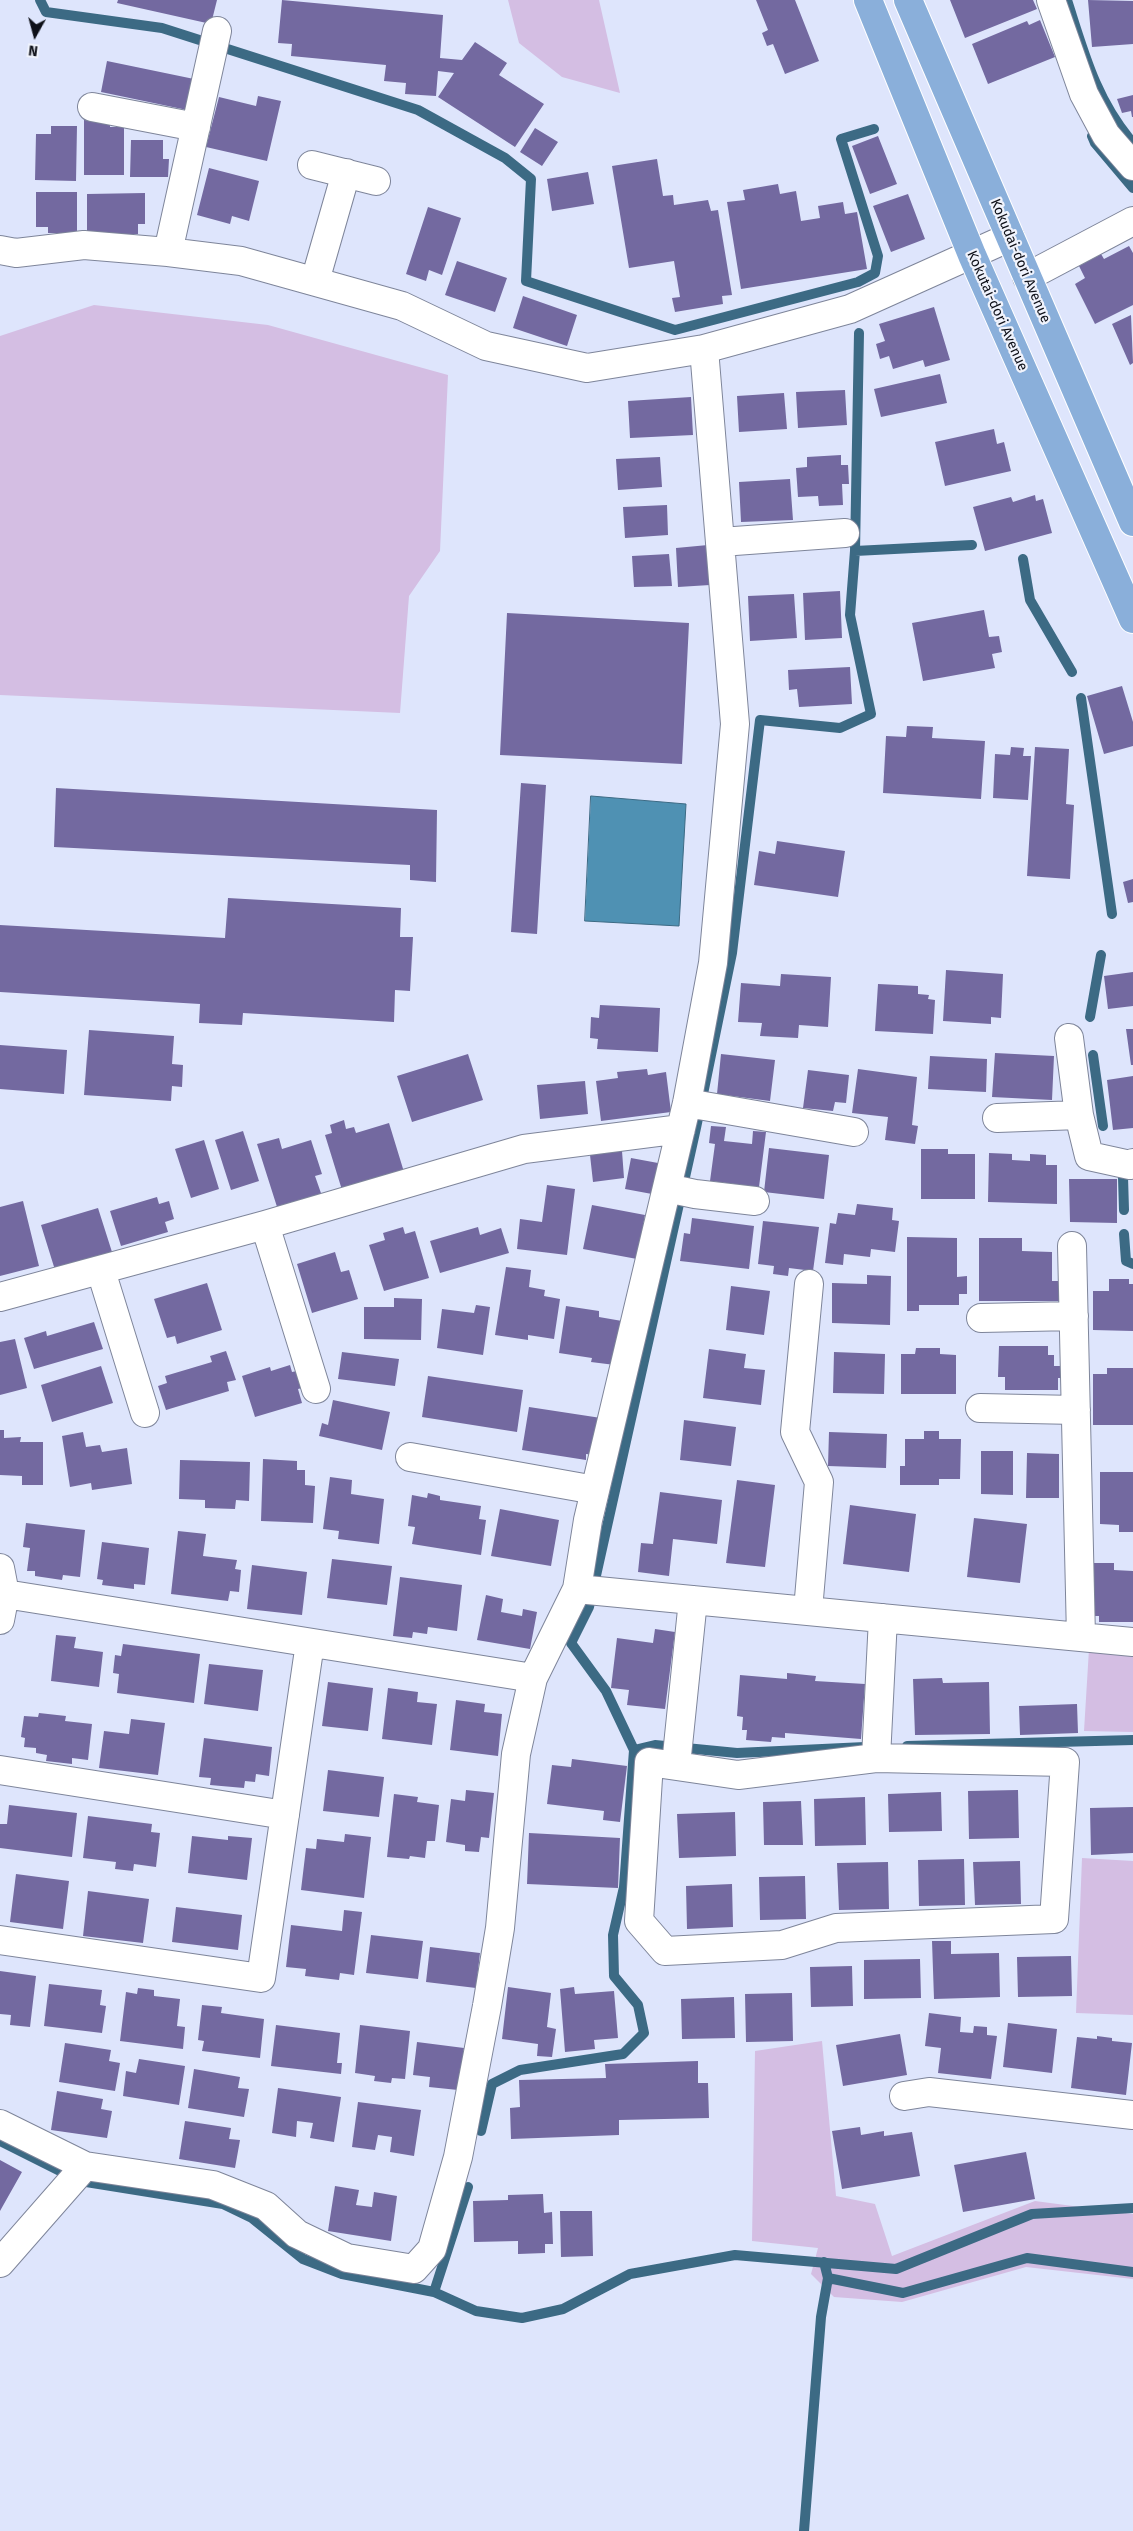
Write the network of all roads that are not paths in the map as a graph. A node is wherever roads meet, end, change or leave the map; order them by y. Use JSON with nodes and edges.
{"nodes":[{"id":1,"x":868,"y":0,"type":"edge"},
{"id":2,"x":908,"y":0,"type":"edge"},
{"id":3,"x":1051,"y":0,"type":"edge"},
{"id":4,"x":215,"y":41,"type":"dead end"},
{"id":5,"x":92,"y":107,"type":"dead end"},
{"id":6,"x":196,"y":127,"type":"junction"},
{"id":7,"x":312,"y":165,"type":"dead end"},
{"id":8,"x":1133,"y":166,"type":"edge"},
{"id":9,"x":346,"y":173,"type":"junction"},
{"id":10,"x":376,"y":181,"type":"dead end"},
{"id":11,"x":1133,"y":221,"type":"edge"},
{"id":12,"x":1010,"y":237,"type":"junction"},
{"id":13,"x":0,"y":250,"type":"edge"},
{"id":14,"x":168,"y":252,"type":"junction"},
{"id":15,"x":972,"y":254,"type":"junction"},
{"id":16,"x":1027,"y":277,"type":"junction"},
{"id":17,"x":315,"y":281,"type":"junction"},
{"id":18,"x":704,"y":349,"type":"junction"},
{"id":19,"x":1133,"y":522,"type":"edge"},
{"id":20,"x":846,"y":532,"type":"dead end"},
{"id":21,"x":721,"y":542,"type":"junction"},
{"id":22,"x":1133,"y":619,"type":"edge"},
{"id":23,"x":1069,"y":1038,"type":"dead end"},
{"id":24,"x":700,"y":1105,"type":"junction"},
{"id":25,"x":1078,"y":1115,"type":"junction"},
{"id":26,"x":997,"y":1118,"type":"dead end"},
{"id":27,"x":681,"y":1129,"type":"junction"},
{"id":28,"x":854,"y":1132,"type":"dead end"},
{"id":29,"x":1133,"y":1163,"type":"edge"},
{"id":30,"x":667,"y":1188,"type":"junction"},
{"id":31,"x":755,"y":1201,"type":"dead end"},
{"id":32,"x":265,"y":1225,"type":"junction"},
{"id":33,"x":1072,"y":1246,"type":"dead end"},
{"id":34,"x":102,"y":1271,"type":"junction"},
{"id":35,"x":809,"y":1284,"type":"dead end"},
{"id":36,"x":0,"y":1297,"type":"edge"},
{"id":37,"x":1074,"y":1316,"type":"junction"},
{"id":38,"x":981,"y":1318,"type":"dead end"},
{"id":39,"x":316,"y":1389,"type":"dead end"},
{"id":40,"x":980,"y":1408,"type":"dead end"},
{"id":41,"x":1076,"y":1410,"type":"junction"},
{"id":42,"x":145,"y":1413,"type":"dead end"},
{"id":43,"x":410,"y":1458,"type":"dead end"},
{"id":44,"x":595,"y":1490,"type":"junction"},
{"id":45,"x":0,"y":1568,"type":"edge"},
{"id":46,"x":588,"y":1589,"type":"junction"},
{"id":47,"x":693,"y":1600,"type":"junction"},
{"id":48,"x":2,"y":1607,"type":"edge"},
{"id":49,"x":808,"y":1610,"type":"junction"},
{"id":50,"x":883,"y":1618,"type":"junction"},
{"id":51,"x":1081,"y":1637,"type":"junction"},
{"id":52,"x":1133,"y":1642,"type":"edge"},
{"id":53,"x":310,"y":1643,"type":"junction"},
{"id":54,"x":533,"y":1678,"type":"junction"},
{"id":55,"x":876,"y":1746,"type":"junction"},
{"id":56,"x":676,"y":1765,"type":"junction"},
{"id":57,"x":0,"y":1770,"type":"edge"},
{"id":58,"x":285,"y":1815,"type":"junction"},
{"id":59,"x":0,"y":1940,"type":"edge"},
{"id":60,"x":904,"y":2096,"type":"dead end"},
{"id":61,"x":1133,"y":2115,"type":"edge"},
{"id":62,"x":0,"y":2124,"type":"edge"},
{"id":63,"x":76,"y":2176,"type":"junction"},
{"id":64,"x":0,"y":2263,"type":"edge"}],
"edges":[{"from":1,"to":15,"type":"highway","name":"Kokutai-dori Avenue"},
{"from":2,"to":12,"type":"highway","name":"Kokudai-dori Avenue"},
{"from":3,"to":8,"type":"street"},
{"from":4,"to":6,"type":"street"},
{"from":5,"to":6,"type":"street"},
{"from":6,"to":14,"type":"street"},
{"from":7,"to":9,"type":"street"},
{"from":9,"to":10,"type":"street"},
{"from":9,"to":17,"type":"street"},
{"from":11,"to":16,"type":"street"},
{"from":12,"to":15,"type":"street"},
{"from":12,"to":16,"type":"highway","name":"Kokudai-dori Avenue"},
{"from":13,"to":14,"type":"street"},
{"from":14,"to":17,"type":"street"},
{"from":15,"to":18,"type":"street"},
{"from":15,"to":22,"type":"highway","name":"Kokutai-dori Avenue"},
{"from":16,"to":19,"type":"highway","name":"Kokudai-dori Avenue"},
{"from":17,"to":18,"type":"street"},
{"from":18,"to":21,"type":"street"},
{"from":20,"to":21,"type":"street"},
{"from":21,"to":24,"type":"street"},
{"from":23,"to":25,"type":"street"},
{"from":24,"to":27,"type":"street"},
{"from":24,"to":28,"type":"street"},
{"from":25,"to":26,"type":"street"},
{"from":25,"to":29,"type":"street"},
{"from":27,"to":30,"type":"street"},
{"from":27,"to":32,"type":"street"},
{"from":30,"to":31,"type":"street"},
{"from":30,"to":44,"type":"street"},
{"from":32,"to":34,"type":"street"},
{"from":32,"to":39,"type":"street"},
{"from":33,"to":37,"type":"street"},
{"from":34,"to":36,"type":"street"},
{"from":34,"to":42,"type":"street"},
{"from":35,"to":49,"type":"street"},
{"from":37,"to":38,"type":"street"},
{"from":37,"to":41,"type":"street"},
{"from":40,"to":41,"type":"street"},
{"from":41,"to":51,"type":"street"},
{"from":43,"to":44,"type":"street"},
{"from":44,"to":46,"type":"street"},
{"from":45,"to":48,"type":"street"},
{"from":46,"to":47,"type":"street"},
{"from":46,"to":54,"type":"street"},
{"from":47,"to":49,"type":"street"},
{"from":47,"to":56,"type":"street"},
{"from":48,"to":53,"type":"street"},
{"from":49,"to":50,"type":"street"},
{"from":50,"to":51,"type":"street"},
{"from":50,"to":55,"type":"street"},
{"from":51,"to":52,"type":"street"},
{"from":53,"to":54,"type":"street"},
{"from":53,"to":58,"type":"street"},
{"from":54,"to":63,"type":"street"},
{"from":55,"to":56,"type":"street"},
{"from":55,"to":56,"type":"street"},
{"from":57,"to":58,"type":"street"},
{"from":58,"to":59,"type":"street"},
{"from":60,"to":61,"type":"street"},
{"from":62,"to":63,"type":"street"},
{"from":63,"to":64,"type":"street"}]}
